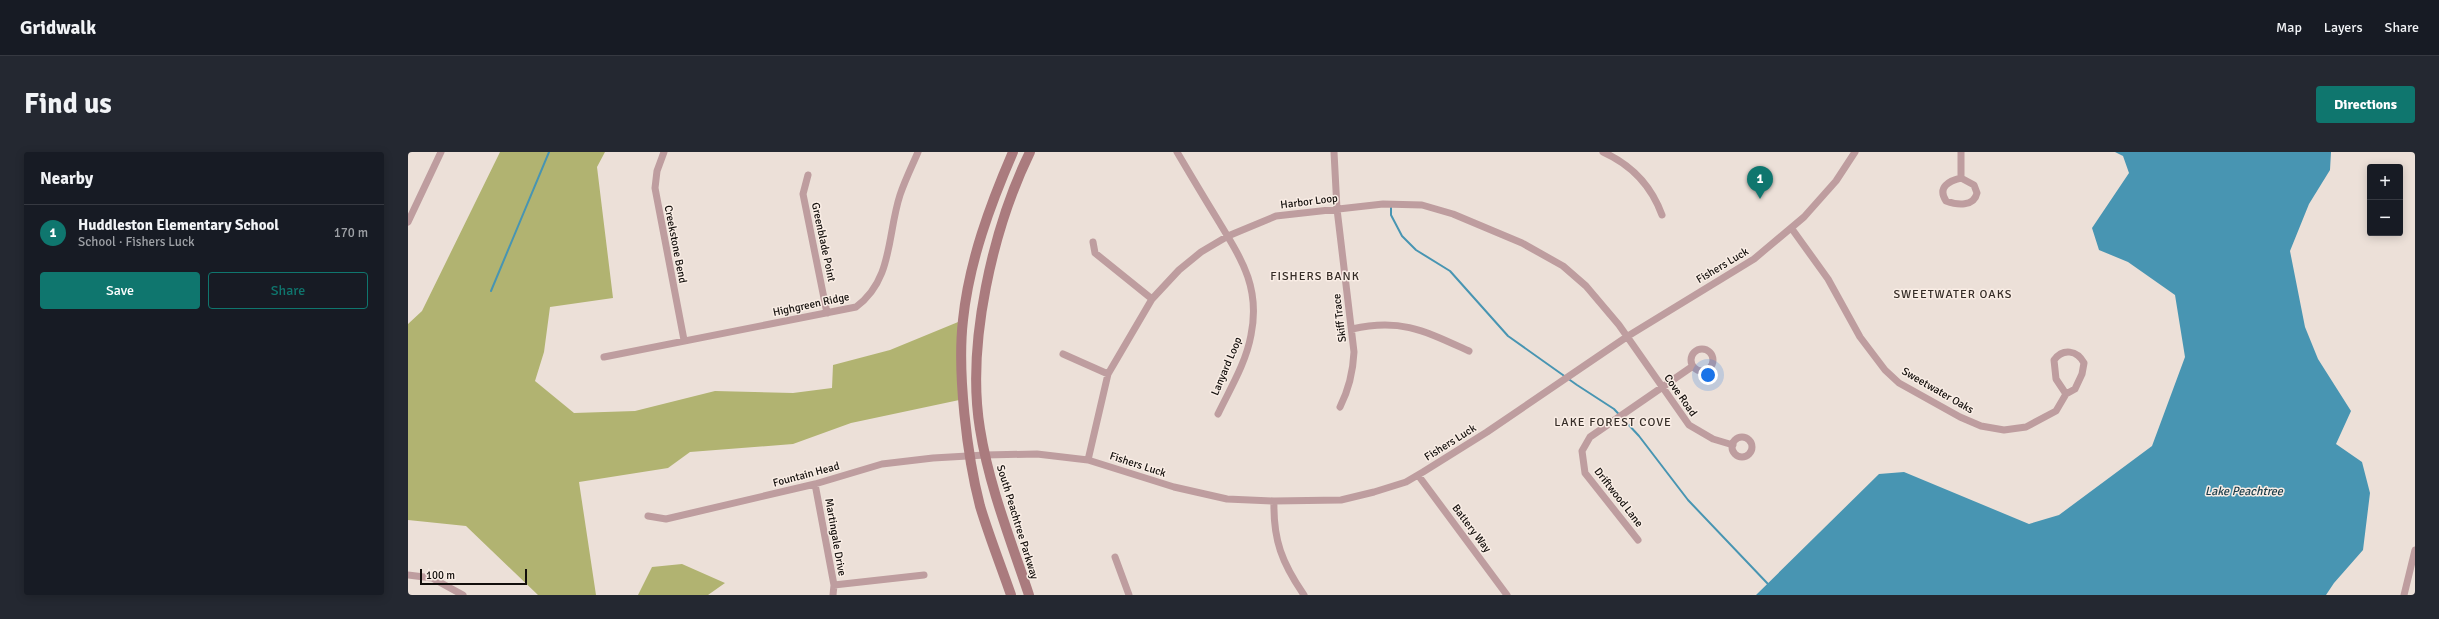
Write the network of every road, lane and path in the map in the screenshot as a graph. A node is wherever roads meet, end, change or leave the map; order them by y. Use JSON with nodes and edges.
{"nodes":[{"id":1,"x":441,"y":152,"type":"edge"},
{"id":2,"x":664,"y":152,"type":"edge"},
{"id":3,"x":918,"y":152,"type":"edge"},
{"id":4,"x":1013,"y":152,"type":"edge"},
{"id":5,"x":1030,"y":152,"type":"edge"},
{"id":6,"x":1177,"y":152,"type":"edge"},
{"id":7,"x":1334,"y":152,"type":"edge"},
{"id":8,"x":1602,"y":152,"type":"edge"},
{"id":9,"x":1855,"y":152,"type":"edge"},
{"id":10,"x":1961,"y":152,"type":"edge"},
{"id":11,"x":808,"y":175,"type":"dead end"},
{"id":12,"x":1961,"y":178,"type":"junction"},
{"id":13,"x":1337,"y":208,"type":"junction"},
{"id":14,"x":1662,"y":215,"type":"dead end"},
{"id":15,"x":408,"y":222,"type":"edge"},
{"id":16,"x":1792,"y":229,"type":"junction"},
{"id":17,"x":1228,"y":236,"type":"junction"},
{"id":18,"x":1093,"y":242,"type":"dead end"},
{"id":19,"x":1152,"y":299,"type":"junction"},
{"id":20,"x":827,"y":313,"type":"junction"},
{"id":21,"x":1352,"y":329,"type":"junction"},
{"id":22,"x":1628,"y":336,"type":"junction"},
{"id":23,"x":684,"y":340,"type":"junction"},
{"id":24,"x":1469,"y":351,"type":"dead end"},
{"id":25,"x":1064,"y":354,"type":"dead end"},
{"id":26,"x":604,"y":357,"type":"dead end"},
{"id":27,"x":1693,"y":366,"type":"dead end"},
{"id":28,"x":1108,"y":374,"type":"junction"},
{"id":29,"x":1663,"y":388,"type":"junction"},
{"id":30,"x":2066,"y":394,"type":"junction"},
{"id":31,"x":1340,"y":407,"type":"dead end"},
{"id":32,"x":1218,"y":414,"type":"dead end"},
{"id":33,"x":1733,"y":445,"type":"dead end"},
{"id":34,"x":985,"y":455,"type":"junction"},
{"id":35,"x":971,"y":456,"type":"junction"},
{"id":36,"x":1088,"y":460,"type":"junction"},
{"id":37,"x":1418,"y":475,"type":"junction"},
{"id":38,"x":815,"y":484,"type":"junction"},
{"id":39,"x":1274,"y":501,"type":"junction"},
{"id":40,"x":648,"y":516,"type":"dead end"},
{"id":41,"x":1638,"y":540,"type":"dead end"},
{"id":42,"x":2415,"y":550,"type":"edge"},
{"id":43,"x":1115,"y":557,"type":"dead end"},
{"id":44,"x":408,"y":575,"type":"edge"},
{"id":45,"x":924,"y":575,"type":"dead end"},
{"id":46,"x":834,"y":585,"type":"junction"},
{"id":47,"x":463,"y":595,"type":"edge"},
{"id":48,"x":833,"y":595,"type":"edge"},
{"id":49,"x":1011,"y":595,"type":"edge"},
{"id":50,"x":1029,"y":595,"type":"edge"},
{"id":51,"x":1129,"y":595,"type":"edge"},
{"id":52,"x":1304,"y":595,"type":"edge"},
{"id":53,"x":1507,"y":595,"type":"edge"},
{"id":54,"x":2404,"y":595,"type":"edge"}],
"edges":[{"from":1,"to":15,"type":"street"},
{"from":2,"to":23,"type":"street","name":"Creekstone Bend"},
{"from":3,"to":20,"type":"street","name":"Highgreen Ridge"},
{"from":4,"to":35,"type":"main road"},
{"from":5,"to":34,"type":"main road","name":"South Peachtree Parkway"},
{"from":6,"to":17,"type":"street","name":"Lanyard Loop"},
{"from":7,"to":13,"type":"street","name":"Skiff Trace"},
{"from":8,"to":14,"type":"street"},
{"from":9,"to":16,"type":"street","name":"Fishers Luck"},
{"from":10,"to":12,"type":"street"},
{"from":11,"to":20,"type":"street","name":"Greenblade Point"},
{"from":12,"to":12,"type":"street"},
{"from":13,"to":17,"type":"street","name":"Harbor Loop"},
{"from":13,"to":21,"type":"street","name":"Skiff Trace"},
{"from":13,"to":22,"type":"street","name":"Harbor Loop"},
{"from":16,"to":22,"type":"street","name":"Fishers Luck"},
{"from":16,"to":30,"type":"street","name":"Sweetwater Oaks"},
{"from":17,"to":19,"type":"street","name":"Harbor Loop"},
{"from":17,"to":32,"type":"street","name":"Lanyard Loop"},
{"from":18,"to":19,"type":"street"},
{"from":19,"to":28,"type":"street","name":"Harbor Loop"},
{"from":20,"to":23,"type":"street","name":"Highgreen Ridge"},
{"from":21,"to":24,"type":"street"},
{"from":21,"to":31,"type":"street","name":"Skiff Trace"},
{"from":22,"to":29,"type":"street","name":"Cove Road"},
{"from":22,"to":37,"type":"street","name":"Fishers Luck"},
{"from":23,"to":26,"type":"street","name":"Highgreen Ridge"},
{"from":25,"to":28,"type":"street"},
{"from":27,"to":29,"type":"street","name":"Driftwood Lane"},
{"from":28,"to":36,"type":"street","name":"Harbor Loop"},
{"from":29,"to":33,"type":"street","name":"Cove Road"},
{"from":29,"to":41,"type":"street","name":"Driftwood Lane"},
{"from":30,"to":30,"type":"street","name":"Sweetwater Oaks"},
{"from":34,"to":35,"type":"street","name":"Fishers Luck"},
{"from":34,"to":36,"type":"street","name":"Fishers Luck"},
{"from":34,"to":50,"type":"main road","name":"South Peachtree Parkway"},
{"from":35,"to":38,"type":"street","name":"Fountain Head"},
{"from":35,"to":49,"type":"main road"},
{"from":36,"to":39,"type":"street","name":"Fishers Luck"},
{"from":37,"to":39,"type":"street","name":"Fishers Luck"},
{"from":37,"to":53,"type":"street","name":"Battery Way"},
{"from":38,"to":40,"type":"street","name":"Fountain Head"},
{"from":38,"to":46,"type":"street","name":"Martingale Drive"},
{"from":39,"to":52,"type":"street"},
{"from":42,"to":54,"type":"street"},
{"from":43,"to":51,"type":"street"},
{"from":44,"to":47,"type":"street"},
{"from":45,"to":46,"type":"street"},
{"from":46,"to":48,"type":"street","name":"Martingale Drive"}]}
